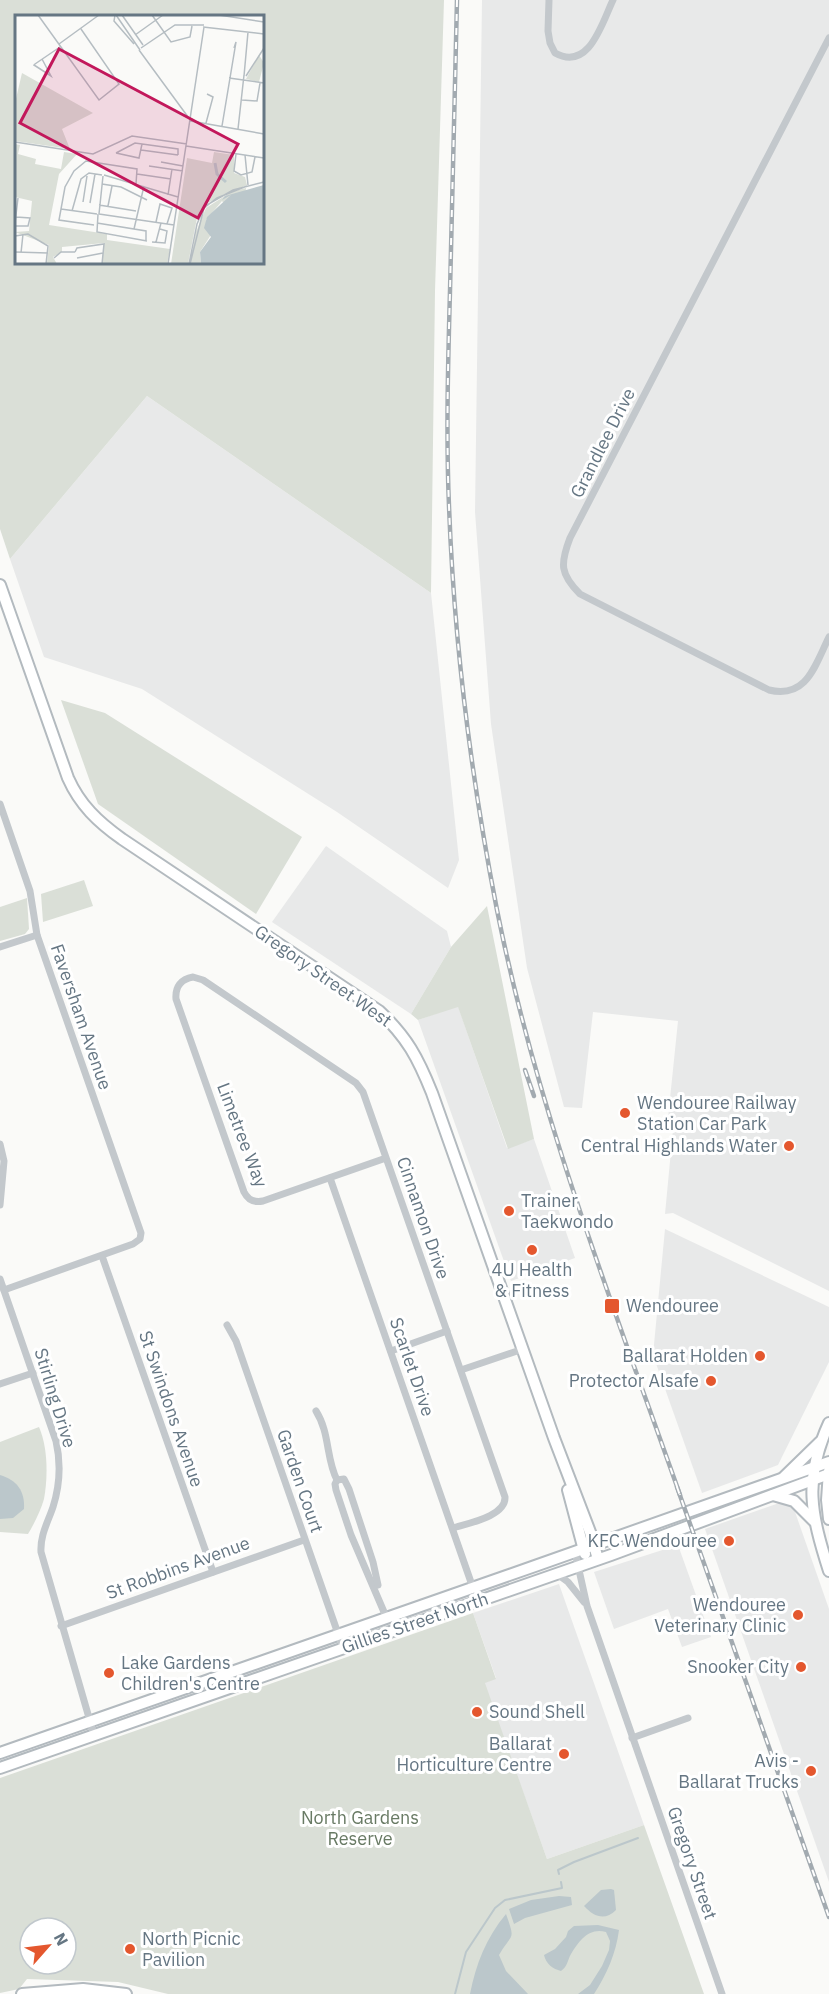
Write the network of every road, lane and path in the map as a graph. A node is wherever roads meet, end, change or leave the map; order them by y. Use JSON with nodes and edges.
{"nodes":[{"id":1,"x":549,"y":0,"type":"edge"},
{"id":2,"x":613,"y":0,"type":"edge"},
{"id":3,"x":829,"y":38,"type":"edge"},
{"id":4,"x":0,"y":585,"type":"edge"},
{"id":5,"x":829,"y":637,"type":"edge"},
{"id":6,"x":0,"y":804,"type":"edge"},
{"id":7,"x":37,"y":935,"type":"junction"},
{"id":8,"x":0,"y":947,"type":"edge"},
{"id":9,"x":183,"y":981,"type":"joint"},
{"id":10,"x":0,"y":1144,"type":"edge"},
{"id":11,"x":386,"y":1158,"type":"junction"},
{"id":12,"x":330,"y":1178,"type":"junction"},
{"id":13,"x":0,"y":1205,"type":"edge"},
{"id":14,"x":102,"y":1256,"type":"junction"},
{"id":15,"x":0,"y":1279,"type":"edge"},
{"id":16,"x":4,"y":1290,"type":"junction"},
{"id":17,"x":227,"y":1325,"type":"dead end"},
{"id":18,"x":447,"y":1331,"type":"junction"},
{"id":19,"x":522,"y":1349,"type":"junction"},
{"id":20,"x":391,"y":1351,"type":"junction"},
{"id":21,"x":461,"y":1370,"type":"junction"},
{"id":22,"x":33,"y":1373,"type":"junction"},
{"id":23,"x":0,"y":1384,"type":"edge"},
{"id":24,"x":316,"y":1411,"type":"dead end"},
{"id":25,"x":829,"y":1423,"type":"edge"},
{"id":26,"x":554,"y":1438,"type":"junction"},
{"id":27,"x":821,"y":1442,"type":"junction"},
{"id":28,"x":829,"y":1462,"type":"edge"},
{"id":29,"x":814,"y":1467,"type":"junction"},
{"id":30,"x":829,"y":1473,"type":"edge"},
{"id":31,"x":783,"y":1478,"type":"junction"},
{"id":32,"x":337,"y":1480,"type":"junction"},
{"id":33,"x":812,"y":1480,"type":"junction"},
{"id":34,"x":349,"y":1489,"type":"junction"},
{"id":35,"x":337,"y":1494,"type":"junction"},
{"id":36,"x":773,"y":1494,"type":"junction"},
{"id":37,"x":828,"y":1499,"type":"edge"},
{"id":38,"x":829,"y":1519,"type":"edge"},
{"id":39,"x":814,"y":1521,"type":"junction"},
{"id":40,"x":362,"y":1527,"type":"junction"},
{"id":41,"x":453,"y":1528,"type":"junction"},
{"id":42,"x":350,"y":1531,"type":"junction"},
{"id":43,"x":304,"y":1540,"type":"junction"},
{"id":44,"x":594,"y":1544,"type":"junction"},
{"id":45,"x":579,"y":1550,"type":"junction"},
{"id":46,"x":588,"y":1562,"type":"junction"},
{"id":47,"x":467,"y":1567,"type":"junction"},
{"id":48,"x":829,"y":1571,"type":"edge"},
{"id":49,"x":213,"y":1572,"type":"junction"},
{"id":50,"x":557,"y":1574,"type":"junction"},
{"id":51,"x":487,"y":1583,"type":"junction"},
{"id":52,"x":473,"y":1588,"type":"junction"},
{"id":53,"x":382,"y":1603,"type":"junction"},
{"id":54,"x":587,"y":1606,"type":"junction"},
{"id":55,"x":387,"y":1618,"type":"junction"},
{"id":56,"x":61,"y":1626,"type":"junction"},
{"id":57,"x":338,"y":1635,"type":"junction"},
{"id":58,"x":343,"y":1648,"type":"junction"},
{"id":59,"x":688,"y":1718,"type":"dead end"},
{"id":60,"x":90,"y":1722,"type":"junction"},
{"id":61,"x":94,"y":1735,"type":"junction"},
{"id":62,"x":632,"y":1738,"type":"junction"},
{"id":63,"x":0,"y":1753,"type":"edge"},
{"id":64,"x":0,"y":1768,"type":"edge"},
{"id":65,"x":22,"y":1994,"type":"edge"},
{"id":66,"x":126,"y":1994,"type":"edge"},
{"id":67,"x":722,"y":1994,"type":"edge"}],
"edges":[{"from":1,"to":2,"type":"street"},
{"from":3,"to":5,"type":"street","name":"Grandlee Drive"},
{"from":4,"to":19,"type":"main road","name":"Gregory Street West"},
{"from":6,"to":7,"type":"street","name":"Faversham Avenue"},
{"from":7,"to":8,"type":"street"},
{"from":7,"to":14,"type":"street","name":"Faversham Avenue"},
{"from":9,"to":11,"type":"street","name":"Cinnamon Drive"},
{"from":9,"to":12,"type":"street","name":"Limetree Way"},
{"from":10,"to":13,"type":"street"},
{"from":11,"to":12,"type":"street","name":"Limetree Way"},
{"from":11,"to":18,"type":"street","name":"Cinnamon Drive"},
{"from":12,"to":20,"type":"street","name":"Scarlet Drive"},
{"from":14,"to":16,"type":"street"},
{"from":14,"to":49,"type":"street","name":"St Swindons Avenue"},
{"from":15,"to":16,"type":"street","name":"Stirling Drive"},
{"from":16,"to":22,"type":"street","name":"Stirling Drive"},
{"from":17,"to":43,"type":"street","name":"Garden Court"},
{"from":18,"to":20,"type":"street"},
{"from":18,"to":21,"type":"street","name":"Cinnamon Drive"},
{"from":19,"to":21,"type":"street"},
{"from":19,"to":26,"type":"main road","name":"Gregory Street West"},
{"from":20,"to":41,"type":"street","name":"Scarlet Drive"},
{"from":21,"to":41,"type":"street","name":"Cinnamon Drive"},
{"from":22,"to":23,"type":"street"},
{"from":22,"to":56,"type":"street","name":"Stirling Drive"},
{"from":24,"to":32,"type":"street"},
{"from":25,"to":27,"type":"main road"},
{"from":26,"to":44,"type":"main road","name":"Gregory Street West"},
{"from":26,"to":45,"type":"main road","name":"Gregory Street West"},
{"from":27,"to":29,"type":"main road"},
{"from":27,"to":31,"type":"main road"},
{"from":28,"to":29,"type":"main road","name":"Gillies Street North"},
{"from":29,"to":31,"type":"main road","name":"Gillies Street North"},
{"from":29,"to":33,"type":"main road"},
{"from":30,"to":33,"type":"main road","name":"Gillies Street North"},
{"from":30,"to":37,"type":"main road"},
{"from":31,"to":44,"type":"main road","name":"Gillies Street North"},
{"from":32,"to":34,"type":"street"},
{"from":32,"to":35,"type":"street"},
{"from":33,"to":36,"type":"main road","name":"Gillies Street North"},
{"from":33,"to":39,"type":"main road"},
{"from":34,"to":35,"type":"street"},
{"from":34,"to":40,"type":"street"},
{"from":35,"to":42,"type":"street"},
{"from":36,"to":39,"type":"main road"},
{"from":36,"to":46,"type":"main road","name":"Gillies Street North"},
{"from":37,"to":38,"type":"main road"},
{"from":39,"to":48,"type":"main road"},
{"from":40,"to":42,"type":"street"},
{"from":40,"to":53,"type":"street"},
{"from":41,"to":47,"type":"street","name":"Scarlet Drive"},
{"from":42,"to":53,"type":"street"},
{"from":43,"to":49,"type":"street","name":"St Robbins Avenue"},
{"from":43,"to":57,"type":"street","name":"Garden Court"},
{"from":44,"to":45,"type":"main road","name":"Gillies Street North"},
{"from":44,"to":46,"type":"main road","name":"Gregory Street West"},
{"from":45,"to":46,"type":"main road","name":"Gregory Street West"},
{"from":45,"to":51,"type":"main road","name":"Gillies Street North"},
{"from":46,"to":50,"type":"main road","name":"Gillies Street North"},
{"from":46,"to":54,"type":"street","name":"Gregory Street"},
{"from":47,"to":51,"type":"street"},
{"from":47,"to":52,"type":"street","name":"Scarlet Drive"},
{"from":49,"to":56,"type":"street","name":"St Robbins Avenue"},
{"from":50,"to":54,"type":"street","name":"Gregory Street"},
{"from":50,"to":58,"type":"main road","name":"Gillies Street North"},
{"from":51,"to":52,"type":"main road","name":"Gillies Street North"},
{"from":52,"to":55,"type":"main road","name":"Gillies Street North"},
{"from":53,"to":55,"type":"street"},
{"from":54,"to":62,"type":"street","name":"Gregory Street"},
{"from":55,"to":57,"type":"main road","name":"Gillies Street North"},
{"from":56,"to":60,"type":"street","name":"Stirling Drive"},
{"from":57,"to":58,"type":"street","name":"Garden Court"},
{"from":57,"to":60,"type":"main road","name":"Gillies Street North"},
{"from":58,"to":61,"type":"main road","name":"Gillies Street North"},
{"from":59,"to":62,"type":"street"},
{"from":60,"to":61,"type":"street","name":"Stirling Drive"},
{"from":60,"to":63,"type":"main road","name":"Gillies Street North"},
{"from":61,"to":64,"type":"main road","name":"Gillies Street North"},
{"from":62,"to":67,"type":"street","name":"Gregory Street"},
{"from":65,"to":66,"type":"main road"}]}
